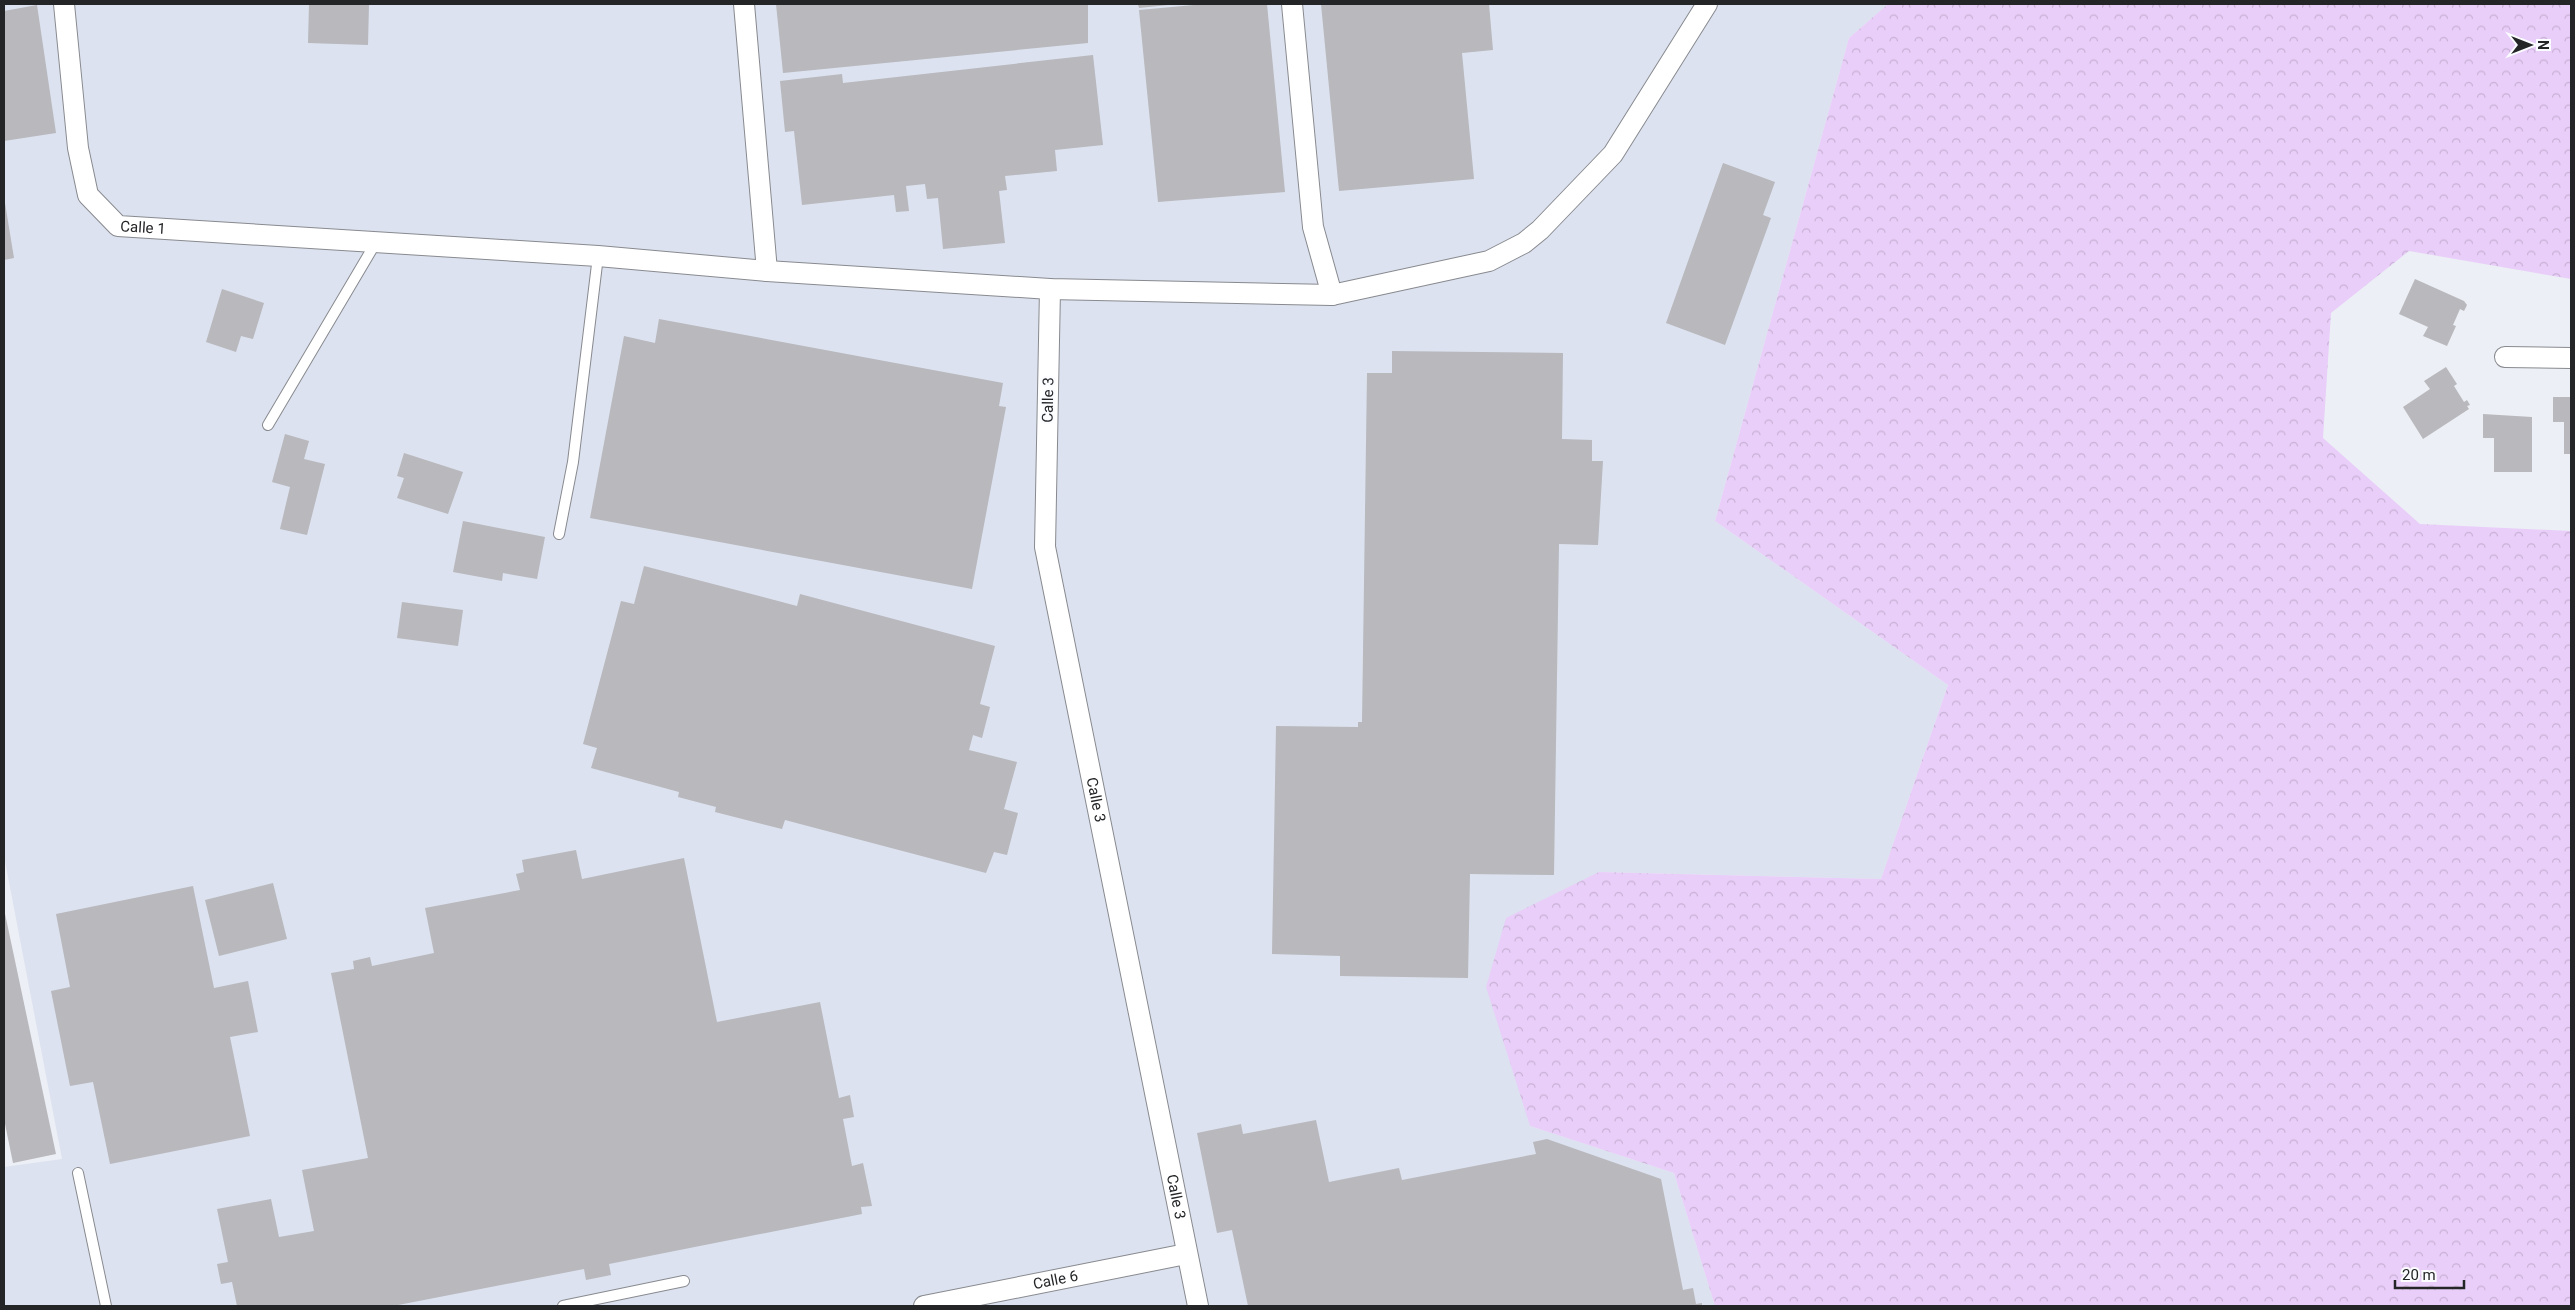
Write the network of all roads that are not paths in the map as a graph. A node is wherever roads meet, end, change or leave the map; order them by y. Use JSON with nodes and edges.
{"nodes":[{"id":1,"x":64,"y":4,"type":"edge"},
{"id":2,"x":744,"y":4,"type":"edge"},
{"id":3,"x":1292,"y":4,"type":"edge"},
{"id":4,"x":1707,"y":4,"type":"edge"},
{"id":5,"x":375,"y":244,"type":"junction"},
{"id":6,"x":598,"y":256,"type":"junction"},
{"id":7,"x":767,"y":271,"type":"junction"},
{"id":8,"x":1050,"y":290,"type":"junction"},
{"id":9,"x":1332,"y":295,"type":"junction"},
{"id":10,"x":2505,"y":357,"type":"dead end"},
{"id":11,"x":2571,"y":358,"type":"edge"},
{"id":12,"x":268,"y":425,"type":"dead end"},
{"id":13,"x":559,"y":534,"type":"dead end"},
{"id":14,"x":78,"y":1172,"type":"dead end"},
{"id":15,"x":1186,"y":1254,"type":"junction"},
{"id":16,"x":684,"y":1281,"type":"dead end"},
{"id":17,"x":597,"y":1303,"type":"edge"},
{"id":18,"x":106,"y":1306,"type":"edge"},
{"id":19,"x":563,"y":1306,"type":"edge"},
{"id":20,"x":924,"y":1306,"type":"edge"},
{"id":21,"x":1198,"y":1306,"type":"edge"}],
"edges":[{"from":1,"to":5,"type":"street","name":"Calle 1"},
{"from":2,"to":7,"type":"street"},
{"from":3,"to":9,"type":"street"},
{"from":4,"to":9,"type":"street","name":"Calle 1"},
{"from":5,"to":6,"type":"street","name":"Calle 1"},
{"from":5,"to":12,"type":"lane"},
{"from":6,"to":7,"type":"street","name":"Calle 1"},
{"from":6,"to":13,"type":"lane"},
{"from":7,"to":8,"type":"street","name":"Calle 1"},
{"from":8,"to":9,"type":"street","name":"Calle 1"},
{"from":8,"to":15,"type":"street","name":"Calle 3"},
{"from":10,"to":11,"type":"street"},
{"from":14,"to":18,"type":"lane"},
{"from":15,"to":20,"type":"street","name":"Calle 6"},
{"from":15,"to":21,"type":"street","name":"Calle 3"},
{"from":16,"to":17,"type":"lane"},
{"from":17,"to":19,"type":"lane"}]}
